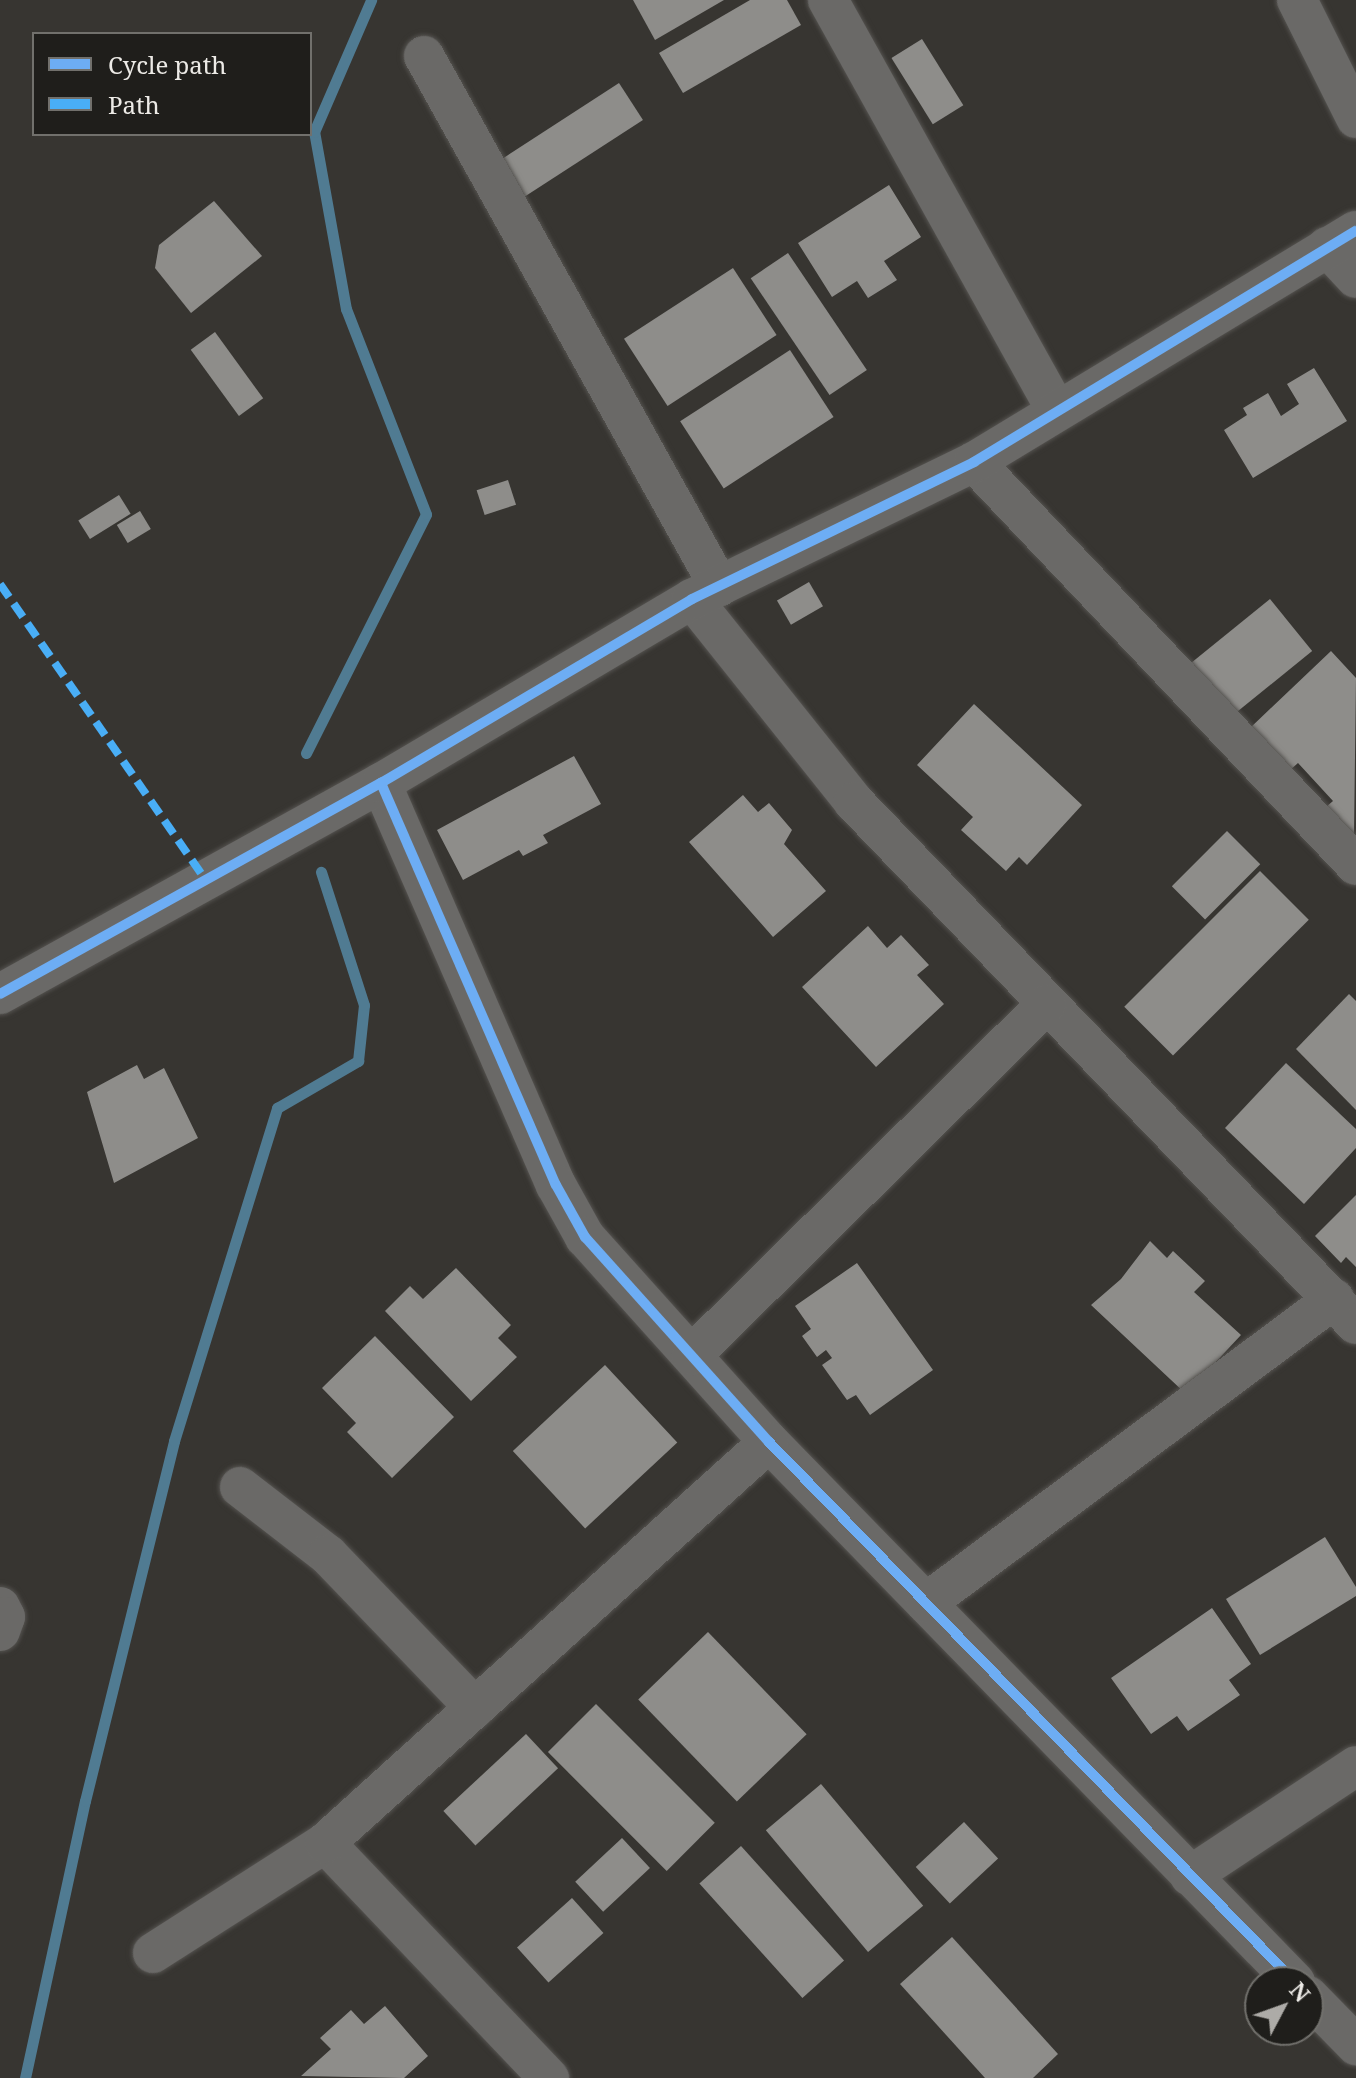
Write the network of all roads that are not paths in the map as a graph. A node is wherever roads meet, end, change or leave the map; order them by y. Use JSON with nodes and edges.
{"nodes":[{"id":1,"x":828,"y":0,"type":"edge"},
{"id":2,"x":1297,"y":0,"type":"edge"},
{"id":3,"x":424,"y":56,"type":"dead end"},
{"id":4,"x":1356,"y":118,"type":"edge"},
{"id":5,"x":1342,"y":239,"type":"edge"},
{"id":6,"x":1356,"y":278,"type":"edge"},
{"id":7,"x":1056,"y":410,"type":"junction"},
{"id":8,"x":974,"y":462,"type":"junction"},
{"id":9,"x":706,"y":592,"type":"junction"},
{"id":10,"x":381,"y":783,"type":"junction"},
{"id":11,"x":1356,"y":865,"type":"edge"},
{"id":12,"x":0,"y":994,"type":"edge"},
{"id":13,"x":1046,"y":1005,"type":"junction"},
{"id":14,"x":1345,"y":1312,"type":"edge"},
{"id":15,"x":692,"y":1355,"type":"junction"},
{"id":16,"x":769,"y":1442,"type":"junction"},
{"id":17,"x":240,"y":1487,"type":"dead end"},
{"id":18,"x":926,"y":1603,"type":"junction"},
{"id":19,"x":0,"y":1607,"type":"edge"},
{"id":20,"x":0,"y":1631,"type":"edge"},
{"id":21,"x":475,"y":1708,"type":"junction"},
{"id":22,"x":1356,"y":1766,"type":"edge"},
{"id":23,"x":325,"y":1843,"type":"junction"},
{"id":24,"x":1190,"y":1876,"type":"junction"},
{"id":25,"x":153,"y":1953,"type":"dead end"},
{"id":26,"x":1279,"y":1966,"type":"edge"},
{"id":27,"x":1324,"y":2012,"type":"edge"},
{"id":28,"x":1356,"y":2045,"type":"edge"},
{"id":29,"x":549,"y":2078,"type":"edge"}],
"edges":[{"from":1,"to":7,"type":"street"},
{"from":2,"to":4,"type":"street"},
{"from":3,"to":9,"type":"street"},
{"from":5,"to":6,"type":"street"},
{"from":5,"to":7,"type":"street"},
{"from":7,"to":8,"type":"street"},
{"from":8,"to":9,"type":"street"},
{"from":8,"to":11,"type":"street"},
{"from":9,"to":10,"type":"street"},
{"from":9,"to":13,"type":"street"},
{"from":10,"to":12,"type":"street"},
{"from":10,"to":15,"type":"street"},
{"from":13,"to":14,"type":"street"},
{"from":13,"to":15,"type":"street"},
{"from":14,"to":18,"type":"street"},
{"from":15,"to":16,"type":"street"},
{"from":16,"to":18,"type":"street"},
{"from":16,"to":21,"type":"street"},
{"from":17,"to":21,"type":"street"},
{"from":18,"to":24,"type":"street"},
{"from":19,"to":20,"type":"street"},
{"from":21,"to":23,"type":"street"},
{"from":22,"to":24,"type":"street"},
{"from":23,"to":25,"type":"street"},
{"from":23,"to":29,"type":"street"},
{"from":24,"to":26,"type":"street"},
{"from":27,"to":28,"type":"street"}]}
